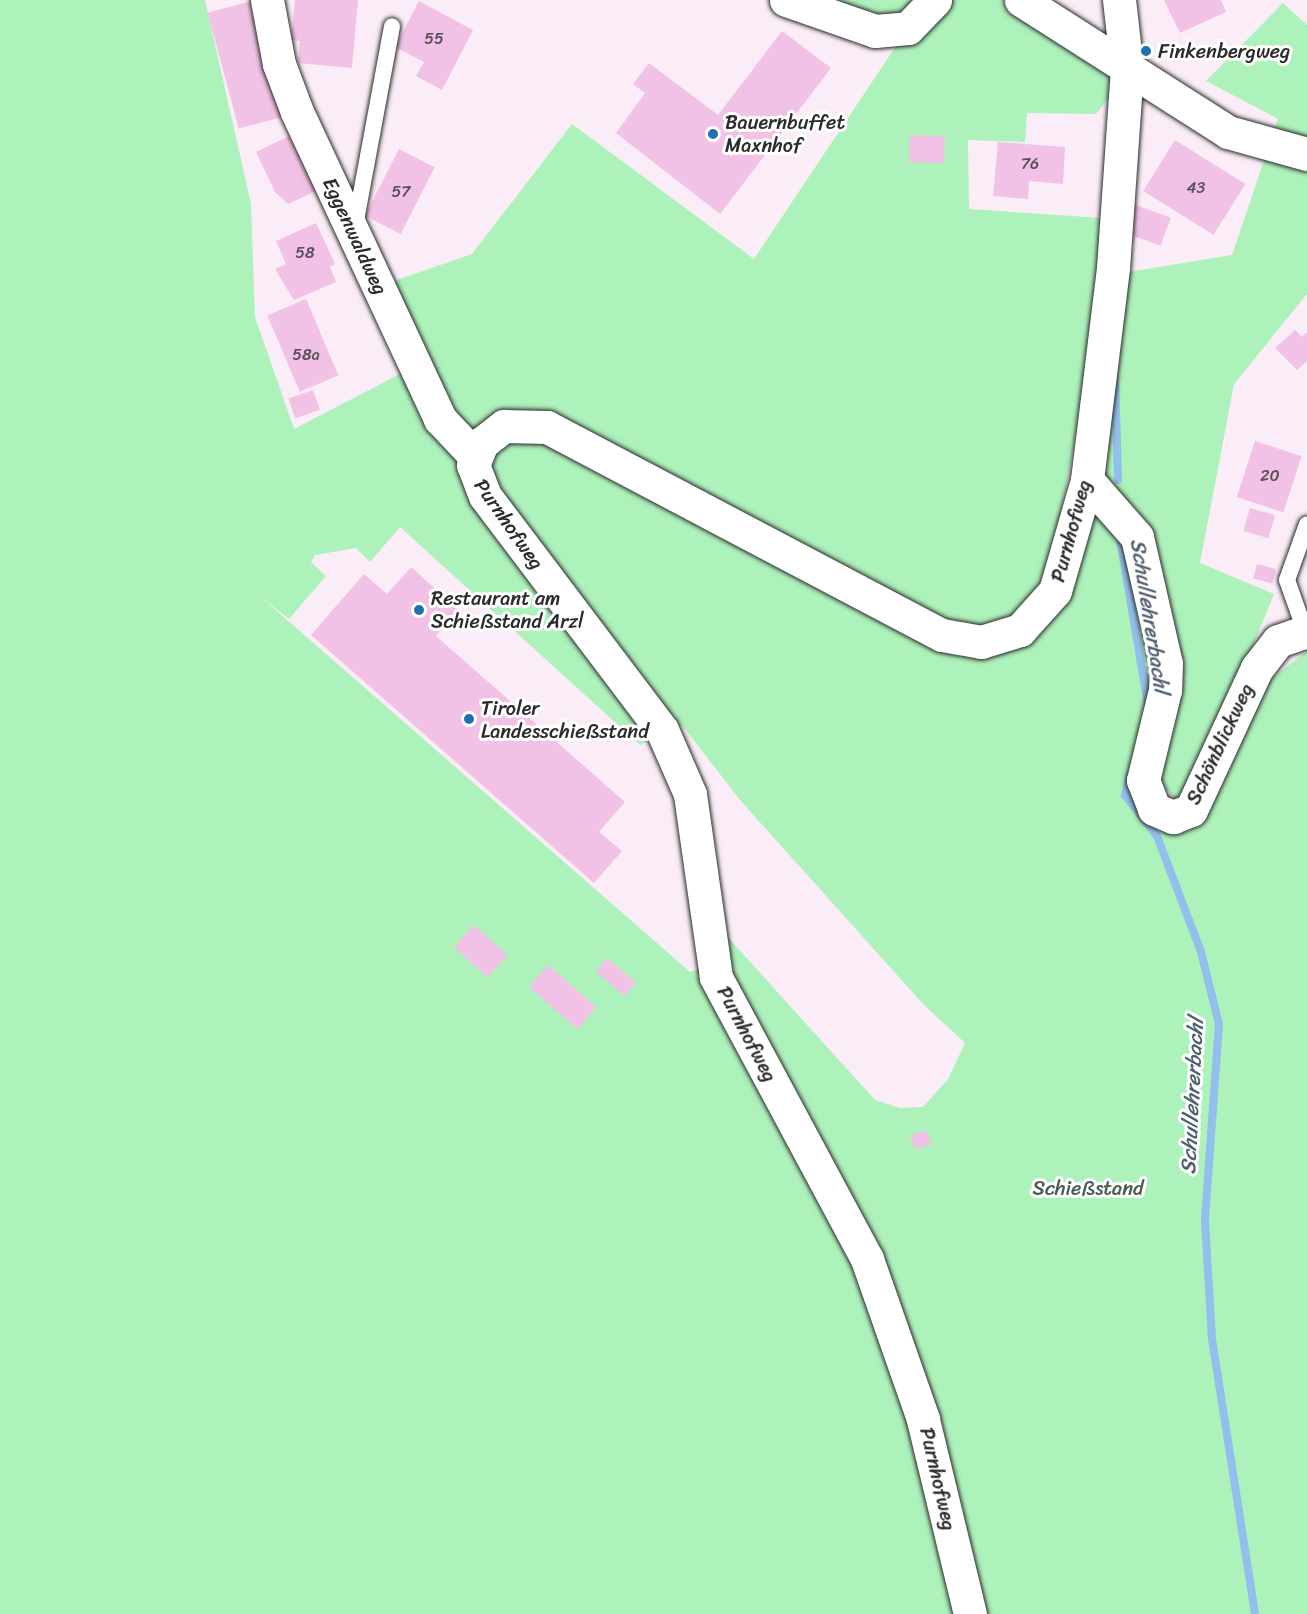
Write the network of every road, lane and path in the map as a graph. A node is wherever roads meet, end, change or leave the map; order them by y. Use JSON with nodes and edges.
{"nodes":[{"id":1,"x":267,"y":0,"type":"edge"},
{"id":2,"x":786,"y":0,"type":"edge"},
{"id":3,"x":935,"y":0,"type":"edge"},
{"id":4,"x":1021,"y":0,"type":"edge"},
{"id":5,"x":1119,"y":0,"type":"edge"},
{"id":6,"x":392,"y":26,"type":"dead end"},
{"id":7,"x":1127,"y":70,"type":"junction"},
{"id":8,"x":1307,"y":154,"type":"edge"},
{"id":9,"x":354,"y":233,"type":"junction"},
{"id":10,"x":475,"y":456,"type":"junction"},
{"id":11,"x":1087,"y":480,"type":"junction"},
{"id":12,"x":1307,"y":524,"type":"edge"},
{"id":13,"x":1306,"y":631,"type":"edge"},
{"id":14,"x":970,"y":1614,"type":"edge"}],
"edges":[{"from":1,"to":9,"type":"street","name":"Eggenwaldweg"},
{"from":2,"to":3,"type":"street"},
{"from":4,"to":7,"type":"street"},
{"from":5,"to":7,"type":"street","name":"Purnhofweg"},
{"from":6,"to":9,"type":"lane"},
{"from":7,"to":8,"type":"street"},
{"from":7,"to":11,"type":"street","name":"Purnhofweg"},
{"from":9,"to":10,"type":"street","name":"Eggenwaldweg"},
{"from":10,"to":11,"type":"street","name":"Purnhofweg"},
{"from":10,"to":14,"type":"street","name":"Purnhofweg"},
{"from":11,"to":13,"type":"street","name":"Schönblickweg"},
{"from":12,"to":13,"type":"lane","name":"Schönblickweg"}]}
